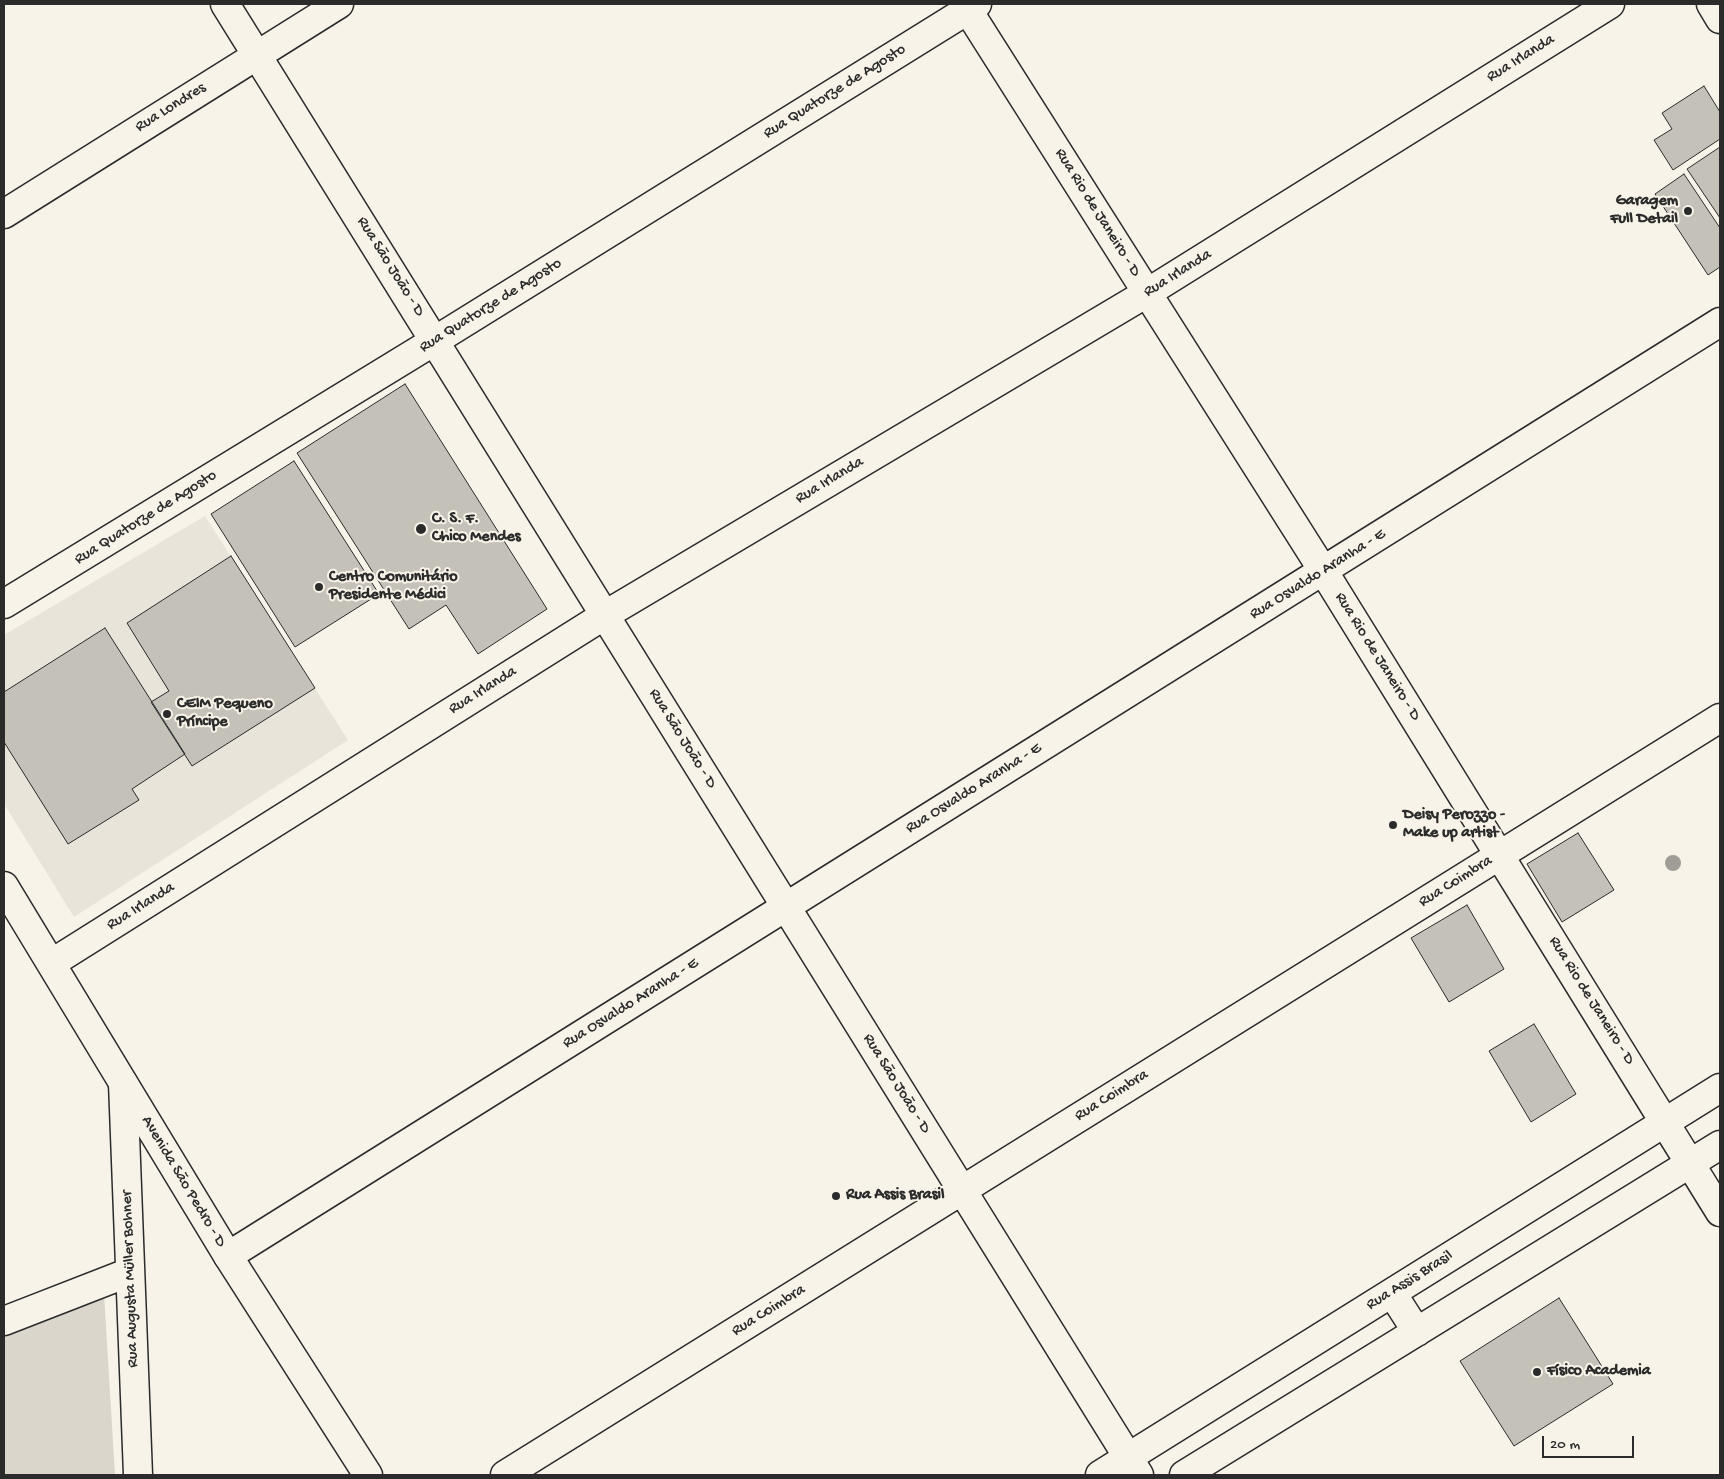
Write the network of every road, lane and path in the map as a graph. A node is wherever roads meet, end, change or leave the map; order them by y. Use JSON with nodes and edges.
{"nodes":[{"id":1,"x":225,"y":4,"type":"edge"},
{"id":2,"x":339,"y":4,"type":"edge"},
{"id":3,"x":1610,"y":4,"type":"edge"},
{"id":4,"x":1711,"y":4,"type":"edge"},
{"id":5,"x":970,"y":6,"type":"edge"},
{"id":6,"x":1720,"y":19,"type":"edge"},
{"id":7,"x":257,"y":54,"type":"junction"},
{"id":8,"x":4,"y":214,"type":"edge"},
{"id":9,"x":1147,"y":293,"type":"junction"},
{"id":10,"x":1720,"y":322,"type":"edge"},
{"id":11,"x":436,"y":340,"type":"junction"},
{"id":12,"x":1324,"y":572,"type":"junction"},
{"id":13,"x":4,"y":604,"type":"edge"},
{"id":14,"x":605,"y":615,"type":"junction"},
{"id":15,"x":1720,"y":718,"type":"edge"},
{"id":16,"x":1500,"y":855,"type":"junction"},
{"id":17,"x":4,"y":886,"type":"edge"},
{"id":18,"x":786,"y":907,"type":"junction"},
{"id":19,"x":52,"y":963,"type":"junction"},
{"id":20,"x":124,"y":1083,"type":"junction"},
{"id":21,"x":1720,"y":1088,"type":"edge"},
{"id":22,"x":1666,"y":1122,"type":"junction"},
{"id":23,"x":1720,"y":1145,"type":"edge"},
{"id":24,"x":1691,"y":1164,"type":"junction"},
{"id":25,"x":962,"y":1190,"type":"junction"},
{"id":26,"x":1720,"y":1212,"type":"edge"},
{"id":27,"x":228,"y":1256,"type":"junction"},
{"id":28,"x":130,"y":1272,"type":"junction"},
{"id":29,"x":1392,"y":1293,"type":"junction"},
{"id":30,"x":4,"y":1321,"type":"edge"},
{"id":31,"x":1417,"y":1332,"type":"junction"},
{"id":32,"x":1134,"y":1467,"type":"edge"},
{"id":33,"x":138,"y":1475,"type":"edge"},
{"id":34,"x":368,"y":1475,"type":"edge"},
{"id":35,"x":505,"y":1475,"type":"edge"},
{"id":36,"x":1100,"y":1475,"type":"edge"},
{"id":37,"x":1184,"y":1475,"type":"edge"}],
"edges":[{"from":1,"to":7,"type":"street","name":"Rua São João - D"},
{"from":2,"to":7,"type":"street","name":"Rua Londres"},
{"from":3,"to":9,"type":"street","name":"Rua Irlanda"},
{"from":4,"to":6,"type":"street"},
{"from":5,"to":9,"type":"street","name":"Rua Rio de Janeiro - D"},
{"from":5,"to":11,"type":"street","name":"Rua Quatorze de Agosto"},
{"from":7,"to":8,"type":"street","name":"Rua Londres"},
{"from":7,"to":11,"type":"street","name":"Rua São João - D"},
{"from":9,"to":12,"type":"street","name":"Rua Rio de Janeiro - D"},
{"from":9,"to":14,"type":"street","name":"Rua Irlanda"},
{"from":10,"to":12,"type":"street","name":"Rua Osvaldo Aranha - E"},
{"from":11,"to":13,"type":"street","name":"Rua Quatorze de Agosto"},
{"from":11,"to":14,"type":"street","name":"Rua São João - D"},
{"from":12,"to":16,"type":"street","name":"Rua Rio de Janeiro - D"},
{"from":12,"to":18,"type":"street","name":"Rua Osvaldo Aranha - E"},
{"from":14,"to":18,"type":"street","name":"Rua São João - D"},
{"from":14,"to":19,"type":"street","name":"Rua Irlanda"},
{"from":15,"to":16,"type":"street","name":"Rua Coimbra"},
{"from":16,"to":22,"type":"street","name":"Rua Rio de Janeiro - D"},
{"from":16,"to":25,"type":"street","name":"Rua Coimbra"},
{"from":17,"to":19,"type":"street","name":"Avenida São Pedro - D"},
{"from":18,"to":25,"type":"street","name":"Rua São João - D"},
{"from":18,"to":27,"type":"street","name":"Rua Osvaldo Aranha - E"},
{"from":19,"to":20,"type":"street","name":"Avenida São Pedro - D"},
{"from":20,"to":27,"type":"street","name":"Avenida São Pedro - D"},
{"from":20,"to":28,"type":"street","name":"Rua Augusta Müller Bohner"},
{"from":21,"to":22,"type":"street","name":"Rua Assis Brasil"},
{"from":22,"to":24,"type":"street","name":"Rua Rio de Janeiro - D"},
{"from":22,"to":29,"type":"street","name":"Rua Assis Brasil"},
{"from":23,"to":24,"type":"street"},
{"from":24,"to":26,"type":"street","name":"Rua Rio de Janeiro - D"},
{"from":24,"to":31,"type":"street"},
{"from":25,"to":32,"type":"street","name":"Rua São João - D"},
{"from":25,"to":35,"type":"street","name":"Rua Coimbra"},
{"from":27,"to":34,"type":"street","name":"Avenida São Pedro - D"},
{"from":28,"to":30,"type":"street"},
{"from":28,"to":33,"type":"street","name":"Rua Augusta Müller Bohner"},
{"from":29,"to":31,"type":"street"},
{"from":29,"to":32,"type":"street","name":"Rua Assis Brasil"},
{"from":31,"to":37,"type":"street"},
{"from":32,"to":36,"type":"street","name":"Rua Assis Brasil"}]}
